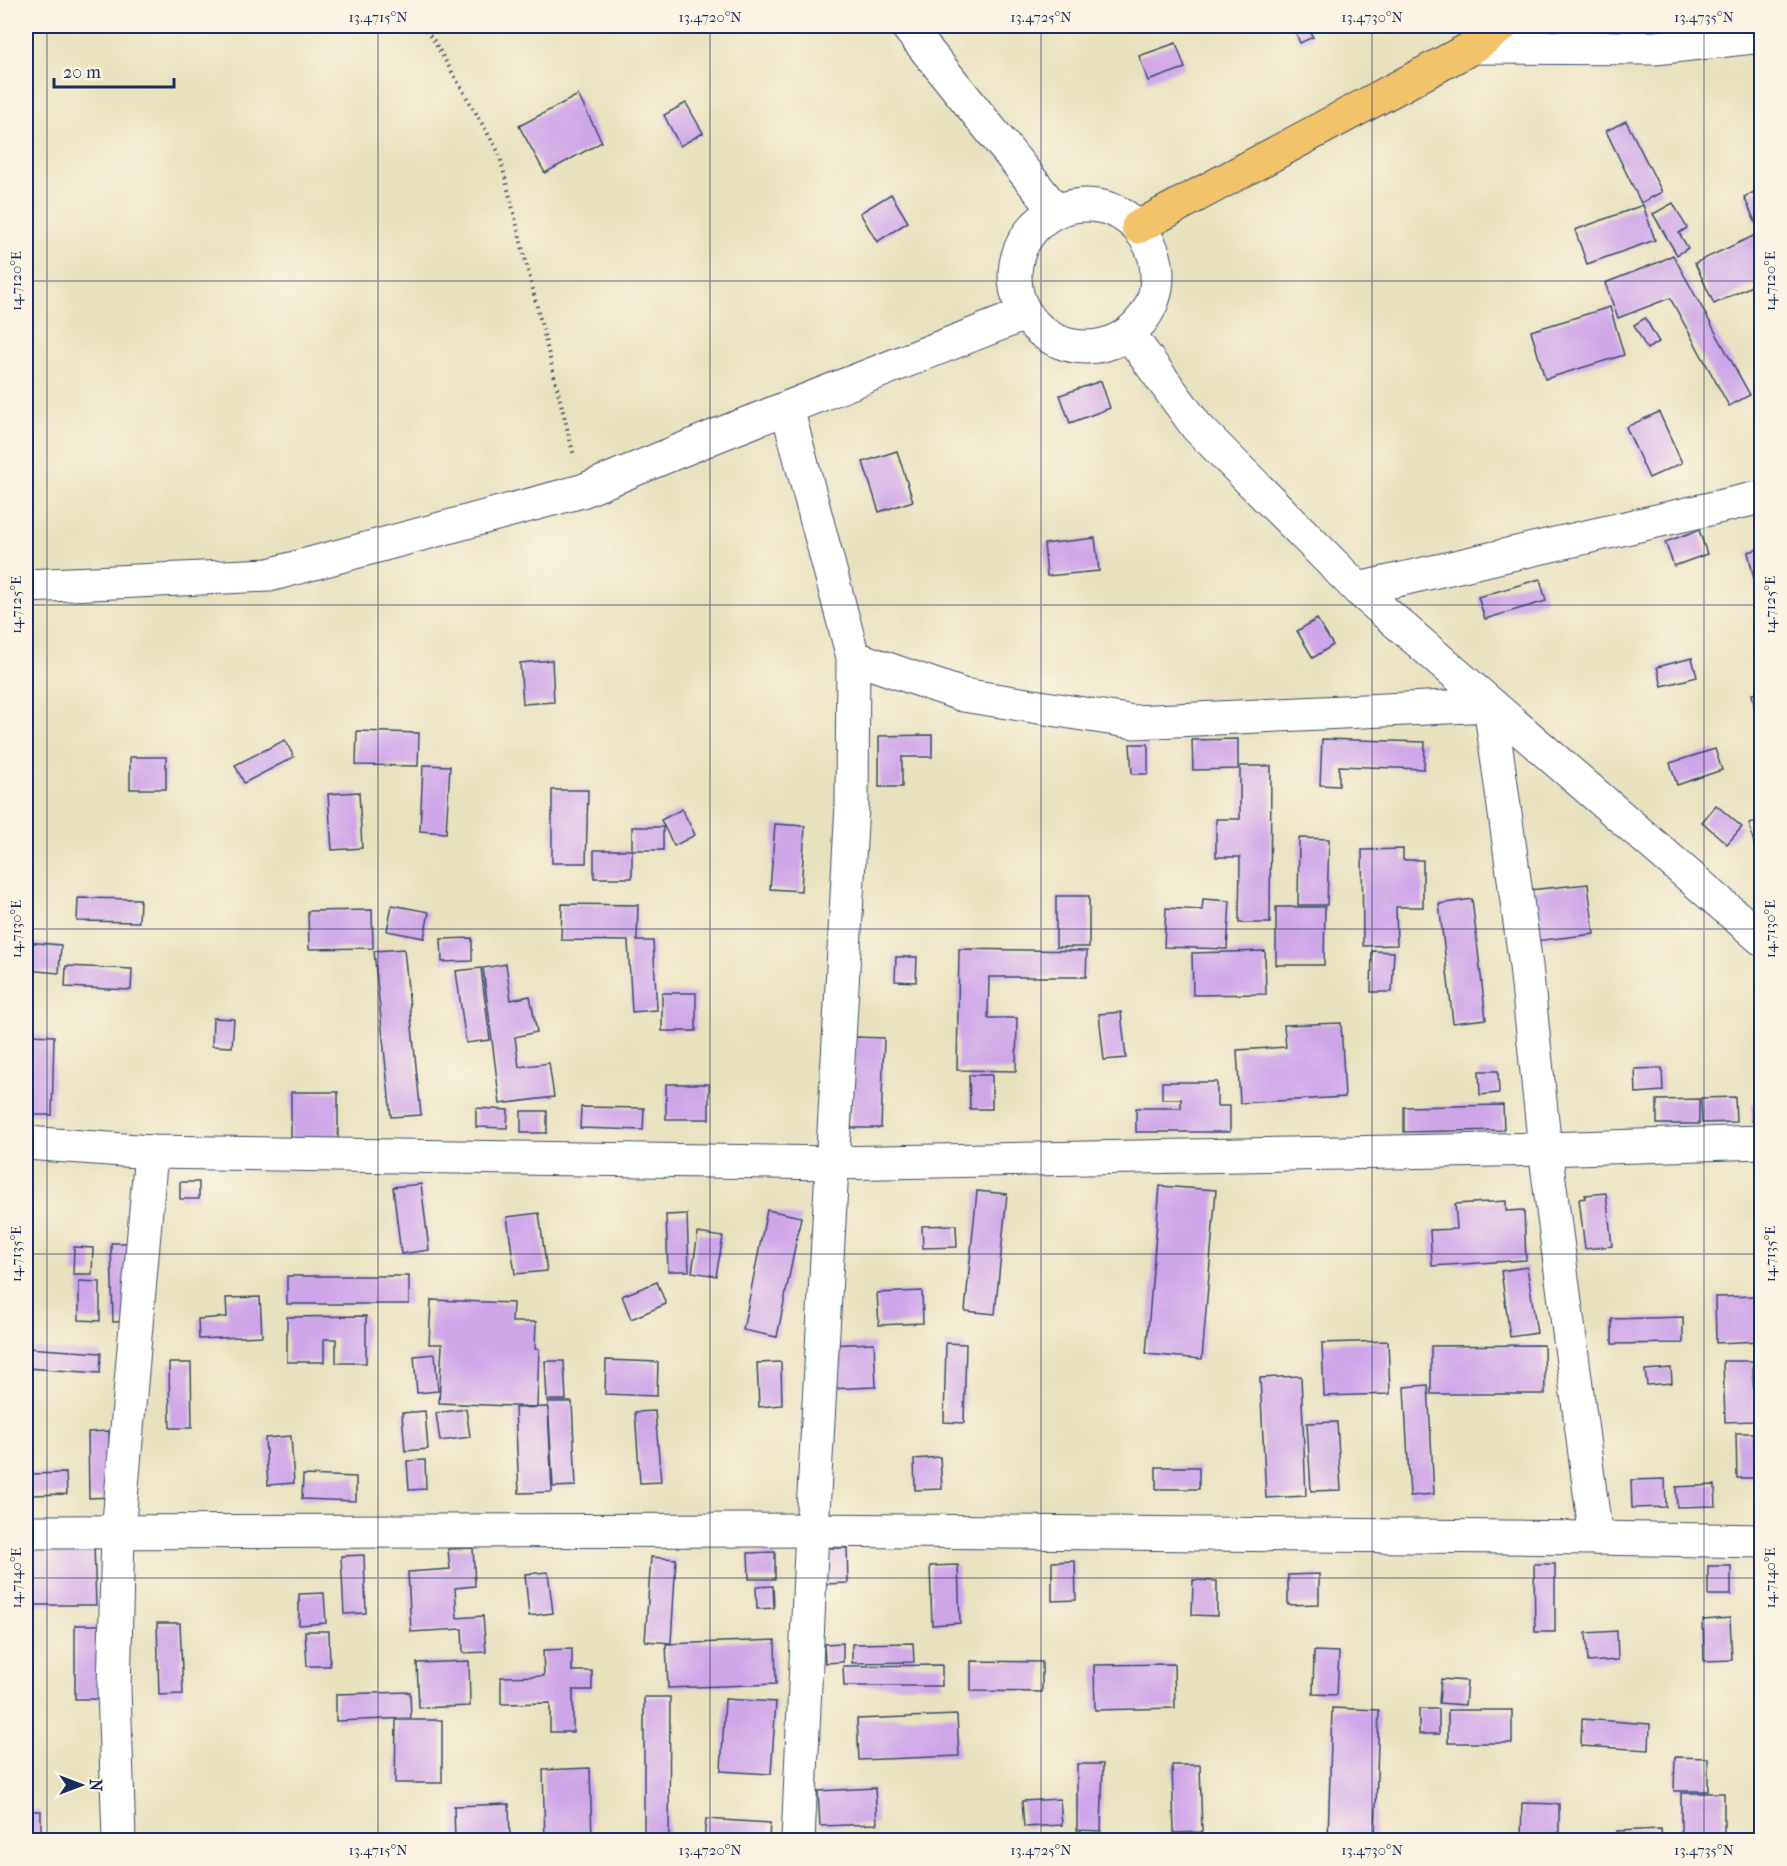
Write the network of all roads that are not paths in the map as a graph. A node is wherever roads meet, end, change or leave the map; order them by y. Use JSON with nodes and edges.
{"nodes":[{"id":1,"x":907,"y":26,"type":"edge"},
{"id":2,"x":1502,"y":26,"type":"edge"},
{"id":3,"x":1761,"y":36,"type":"edge"},
{"id":4,"x":1473,"y":47,"type":"junction"},
{"id":5,"x":1056,"y":211,"type":"junction"},
{"id":6,"x":1138,"y":227,"type":"junction"},
{"id":7,"x":1025,"y":314,"type":"junction"},
{"id":8,"x":1129,"y":334,"type":"junction"},
{"id":9,"x":787,"y":408,"type":"junction"},
{"id":10,"x":1761,"y":497,"type":"edge"},
{"id":11,"x":26,"y":586,"type":"edge"},
{"id":12,"x":1358,"y":589,"type":"junction"},
{"id":13,"x":853,"y":657,"type":"junction"},
{"id":14,"x":1490,"y":705,"type":"junction"},
{"id":15,"x":1761,"y":939,"type":"edge"},
{"id":16,"x":1761,"y":1142,"type":"edge"},
{"id":17,"x":26,"y":1143,"type":"edge"},
{"id":18,"x":1545,"y":1149,"type":"junction"},
{"id":19,"x":152,"y":1152,"type":"junction"},
{"id":20,"x":831,"y":1164,"type":"junction"},
{"id":21,"x":812,"y":1530,"type":"junction"},
{"id":22,"x":26,"y":1532,"type":"edge"},
{"id":23,"x":118,"y":1533,"type":"junction"},
{"id":24,"x":1596,"y":1538,"type":"junction"},
{"id":25,"x":1761,"y":1541,"type":"edge"},
{"id":26,"x":119,"y":1840,"type":"edge"},
{"id":27,"x":798,"y":1840,"type":"edge"}],
"edges":[{"from":1,"to":5,"type":"street"},
{"from":2,"to":4,"type":"main road"},
{"from":3,"to":4,"type":"street"},
{"from":4,"to":6,"type":"main road"},
{"from":5,"to":6,"type":"street"},
{"from":5,"to":7,"type":"street"},
{"from":6,"to":8,"type":"street"},
{"from":7,"to":8,"type":"street"},
{"from":7,"to":9,"type":"street"},
{"from":8,"to":12,"type":"street"},
{"from":9,"to":11,"type":"street"},
{"from":9,"to":13,"type":"street"},
{"from":10,"to":12,"type":"street"},
{"from":12,"to":14,"type":"street"},
{"from":13,"to":14,"type":"street"},
{"from":13,"to":20,"type":"street"},
{"from":14,"to":15,"type":"street"},
{"from":14,"to":18,"type":"street"},
{"from":16,"to":18,"type":"street"},
{"from":17,"to":19,"type":"street"},
{"from":18,"to":20,"type":"street"},
{"from":18,"to":24,"type":"street"},
{"from":19,"to":20,"type":"street"},
{"from":19,"to":23,"type":"street"},
{"from":20,"to":21,"type":"street"},
{"from":21,"to":23,"type":"street"},
{"from":21,"to":24,"type":"street"},
{"from":21,"to":27,"type":"street"},
{"from":22,"to":23,"type":"street"},
{"from":23,"to":26,"type":"street"},
{"from":24,"to":25,"type":"street"}]}
